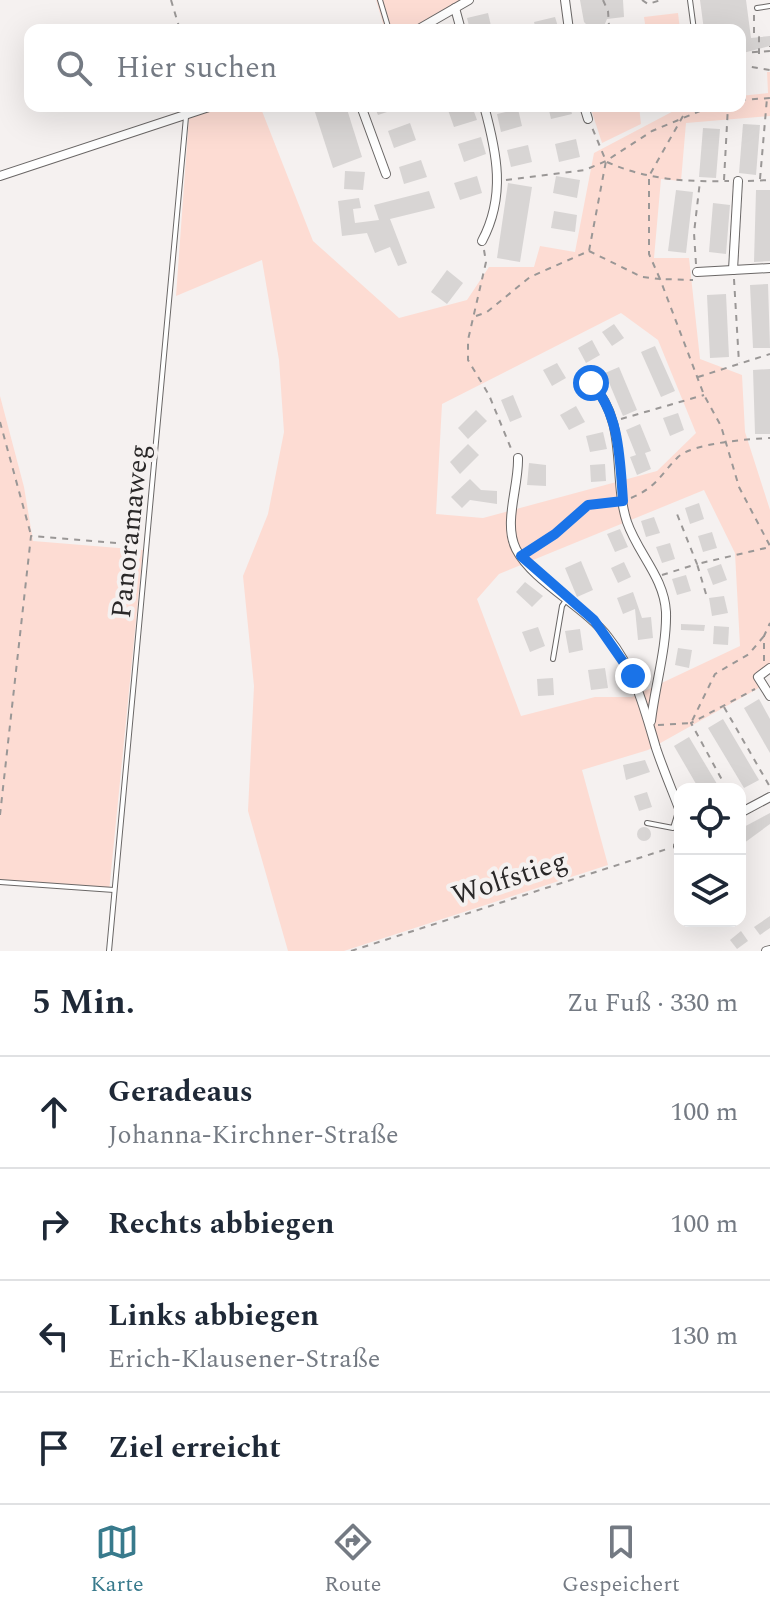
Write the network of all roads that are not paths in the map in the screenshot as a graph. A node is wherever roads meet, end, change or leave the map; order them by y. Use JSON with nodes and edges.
{"nodes":[{"id":1,"x":380,"y":0,"type":"edge"},
{"id":2,"x":469,"y":0,"type":"edge"},
{"id":3,"x":565,"y":0,"type":"edge"},
{"id":4,"x":690,"y":0,"type":"edge"},
{"id":5,"x":770,"y":6,"type":"edge"},
{"id":6,"x":455,"y":8,"type":"junction"},
{"id":7,"x":757,"y":8,"type":"road end"},
{"id":8,"x":387,"y":24,"type":"edge"},
{"id":9,"x":427,"y":24,"type":"edge"},
{"id":10,"x":459,"y":24,"type":"edge"},
{"id":11,"x":568,"y":24,"type":"edge"},
{"id":12,"x":693,"y":24,"type":"edge"},
{"id":13,"x":195,"y":112,"type":"edge"},
{"id":14,"x":363,"y":112,"type":"edge"},
{"id":15,"x":486,"y":112,"type":"edge"},
{"id":16,"x":586,"y":112,"type":"edge"},
{"id":17,"x":186,"y":115,"type":"junction"},
{"id":18,"x":588,"y":119,"type":"road end"},
{"id":19,"x":386,"y":174,"type":"dead end"},
{"id":20,"x":0,"y":176,"type":"edge"},
{"id":21,"x":738,"y":181,"type":"road end"},
{"id":22,"x":482,"y":241,"type":"road end"},
{"id":23,"x":770,"y":268,"type":"edge"},
{"id":24,"x":733,"y":270,"type":"junction"},
{"id":25,"x":697,"y":272,"type":"road end"},
{"id":26,"x":591,"y":383,"type":"dead end"},
{"id":27,"x":518,"y":458,"type":"road end"},
{"id":28,"x":567,"y":598,"type":"junction"},
{"id":29,"x":553,"y":659,"type":"dead end"},
{"id":30,"x":767,"y":670,"type":"edge"},
{"id":31,"x":770,"y":696,"type":"edge"},
{"id":32,"x":651,"y":726,"type":"junction"},
{"id":33,"x":674,"y":793,"type":"edge"},
{"id":34,"x":770,"y":797,"type":"edge"},
{"id":35,"x":746,"y":810,"type":"edge"},
{"id":36,"x":674,"y":816,"type":"edge"},
{"id":37,"x":647,"y":823,"type":"dead end"},
{"id":38,"x":0,"y":882,"type":"edge"},
{"id":39,"x":114,"y":890,"type":"junction"},
{"id":40,"x":109,"y":951,"type":"edge"}],
"edges":[{"from":1,"to":8,"type":"lane"},
{"from":2,"to":6,"type":"street"},
{"from":3,"to":11,"type":"street"},
{"from":4,"to":12,"type":"lane"},
{"from":5,"to":7,"type":"lane"},
{"from":6,"to":9,"type":"street"},
{"from":6,"to":10,"type":"street"},
{"from":13,"to":17,"type":"street"},
{"from":14,"to":19,"type":"street"},
{"from":15,"to":22,"type":"street"},
{"from":16,"to":18,"type":"street"},
{"from":17,"to":20,"type":"street"},
{"from":17,"to":39,"type":"lane","name":"Panoramaweg"},
{"from":21,"to":24,"type":"street"},
{"from":23,"to":24,"type":"street"},
{"from":24,"to":25,"type":"street"},
{"from":26,"to":32,"type":"street"},
{"from":27,"to":28,"type":"street"},
{"from":28,"to":29,"type":"lane"},
{"from":28,"to":32,"type":"street"},
{"from":30,"to":31,"type":"street"},
{"from":32,"to":33,"type":"street"},
{"from":34,"to":35,"type":"street"},
{"from":36,"to":37,"type":"lane"},
{"from":38,"to":39,"type":"lane"},
{"from":39,"to":40,"type":"lane","name":"Panoramaweg"}]}
